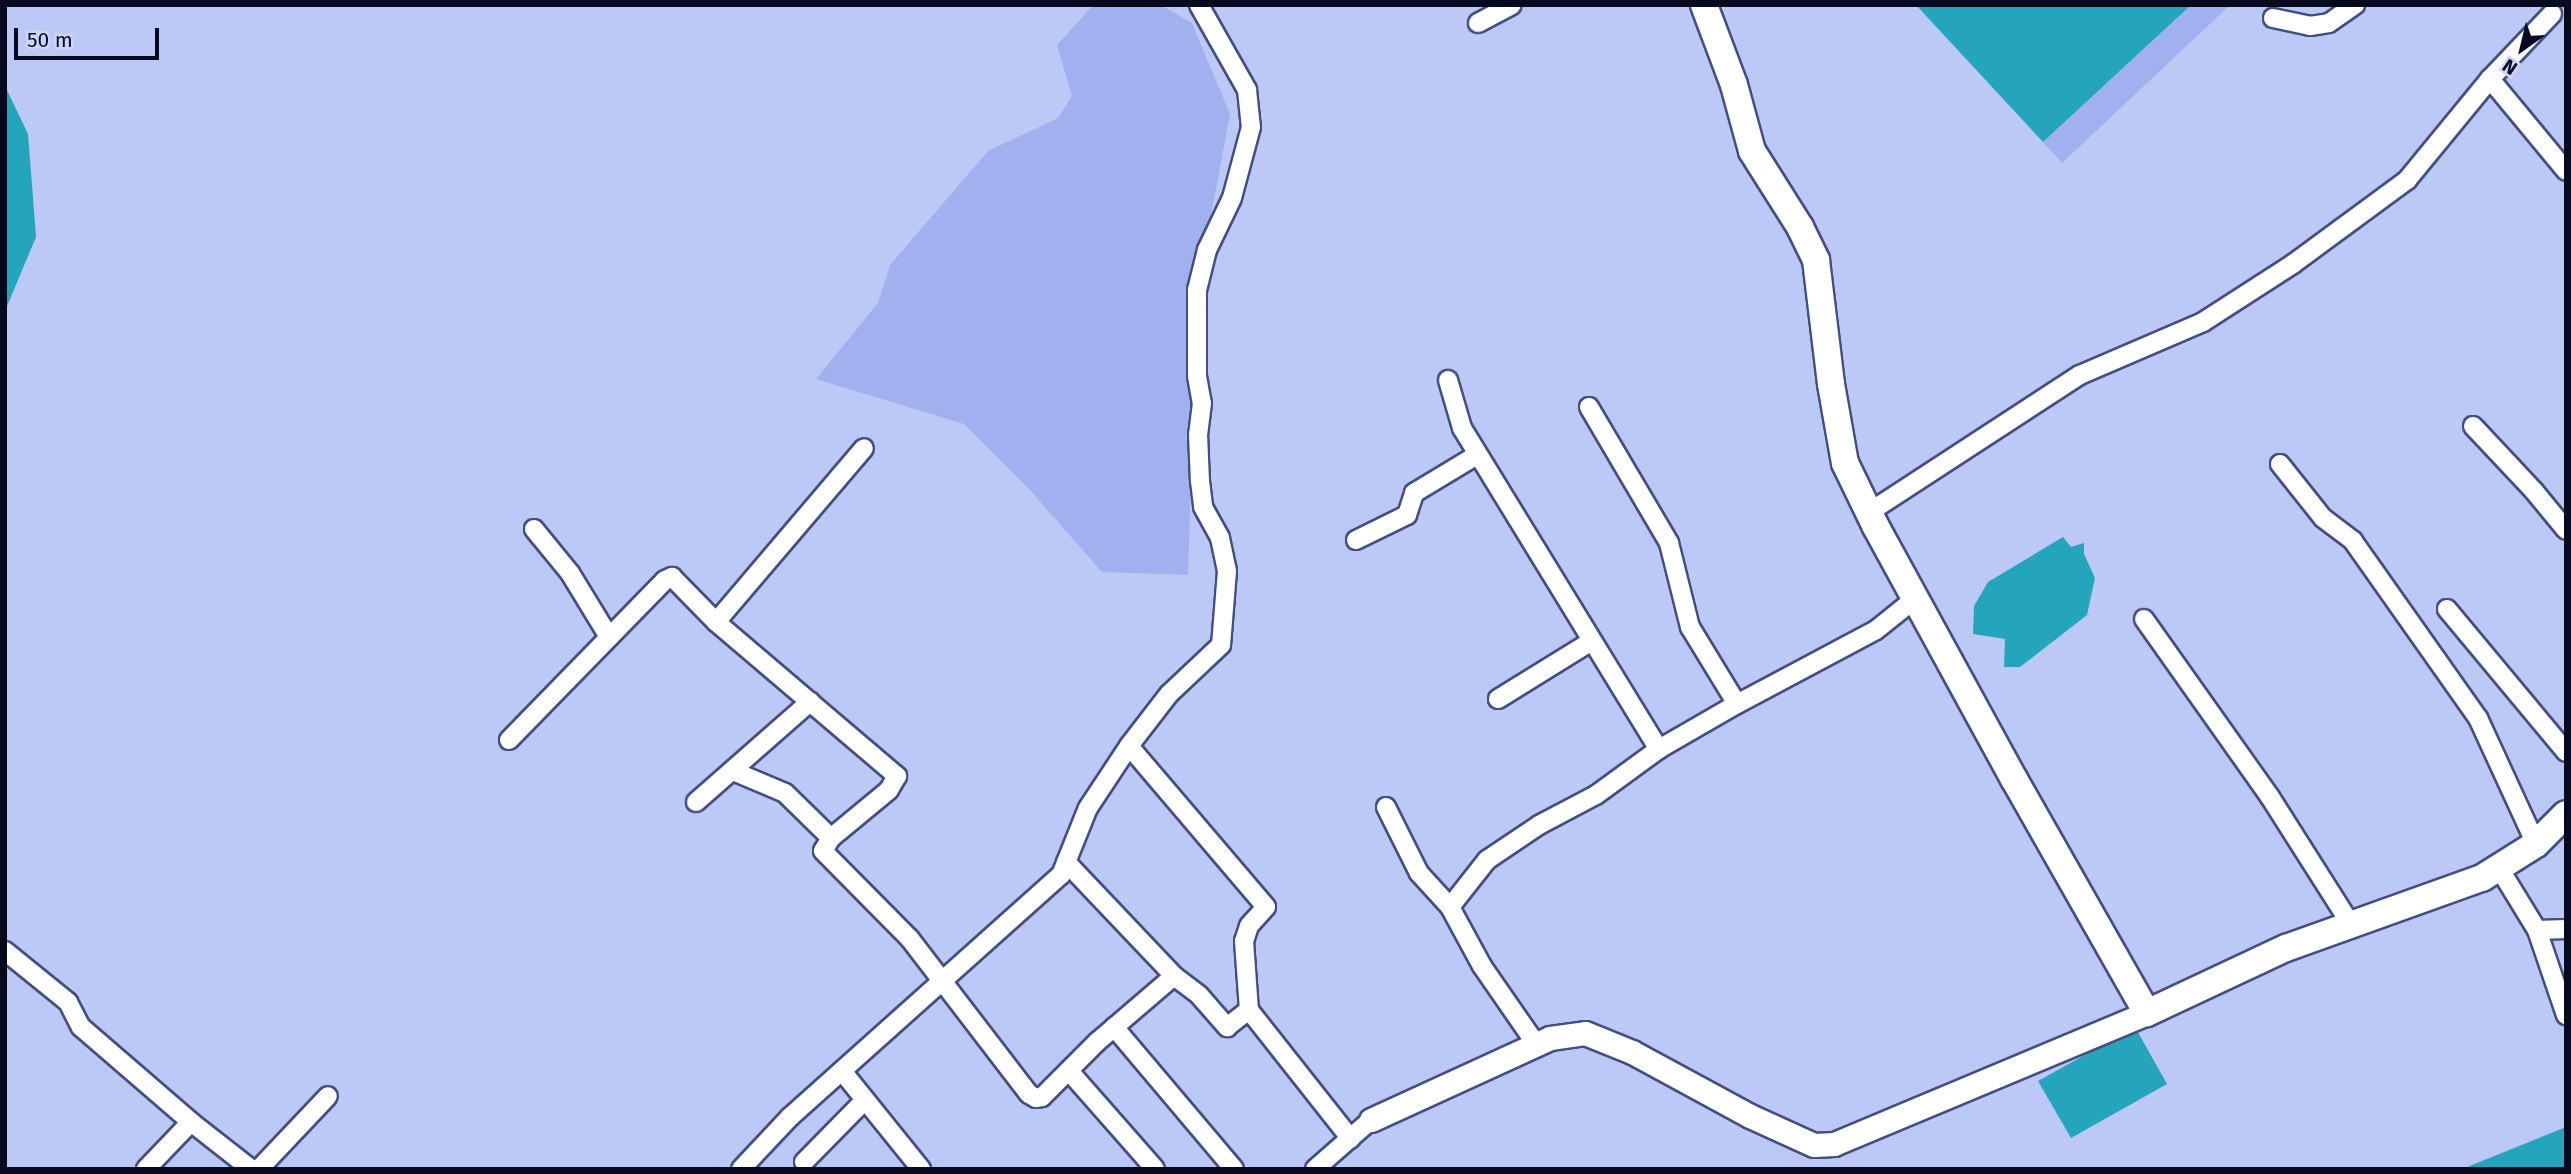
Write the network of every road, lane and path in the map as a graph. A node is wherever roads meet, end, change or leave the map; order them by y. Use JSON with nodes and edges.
{"nodes":[{"id":1,"x":1199,"y":5,"type":"edge"},
{"id":2,"x":1512,"y":5,"type":"edge"},
{"id":3,"x":1704,"y":5,"type":"edge"},
{"id":4,"x":2356,"y":5,"type":"edge"},
{"id":5,"x":2552,"y":14,"type":"dead end"},
{"id":6,"x":2273,"y":18,"type":"dead end"},
{"id":7,"x":1478,"y":23,"type":"dead end"},
{"id":8,"x":2490,"y":79,"type":"junction"},
{"id":9,"x":2566,"y":171,"type":"edge"},
{"id":10,"x":1448,"y":380,"type":"dead end"},
{"id":11,"x":1589,"y":407,"type":"dead end"},
{"id":12,"x":2473,"y":426,"type":"dead end"},
{"id":13,"x":864,"y":448,"type":"dead end"},
{"id":14,"x":1477,"y":455,"type":"junction"},
{"id":15,"x":2280,"y":464,"type":"dead end"},
{"id":16,"x":1871,"y":511,"type":"junction"},
{"id":17,"x":534,"y":528,"type":"dead end"},
{"id":18,"x":2566,"y":530,"type":"edge"},
{"id":19,"x":1356,"y":540,"type":"dead end"},
{"id":20,"x":1916,"y":598,"type":"junction"},
{"id":21,"x":2447,"y":609,"type":"dead end"},
{"id":22,"x":2144,"y":619,"type":"dead end"},
{"id":23,"x":716,"y":622,"type":"junction"},
{"id":24,"x":608,"y":637,"type":"junction"},
{"id":25,"x":1592,"y":641,"type":"junction"},
{"id":26,"x":1498,"y":699,"type":"dead end"},
{"id":27,"x":810,"y":702,"type":"junction"},
{"id":28,"x":1737,"y":704,"type":"junction"},
{"id":29,"x":509,"y":740,"type":"dead end"},
{"id":30,"x":1129,"y":746,"type":"junction"},
{"id":31,"x":1659,"y":750,"type":"junction"},
{"id":32,"x":2566,"y":752,"type":"edge"},
{"id":33,"x":733,"y":771,"type":"junction"},
{"id":34,"x":696,"y":802,"type":"dead end"},
{"id":35,"x":1386,"y":807,"type":"dead end"},
{"id":36,"x":2566,"y":814,"type":"edge"},
{"id":37,"x":831,"y":838,"type":"junction"},
{"id":38,"x":2536,"y":844,"type":"junction"},
{"id":39,"x":1066,"y":862,"type":"junction"},
{"id":40,"x":2499,"y":868,"type":"junction"},
{"id":41,"x":1450,"y":907,"type":"junction"},
{"id":42,"x":2352,"y":926,"type":"junction"},
{"id":43,"x":2566,"y":929,"type":"edge"},
{"id":44,"x":2537,"y":930,"type":"junction"},
{"id":45,"x":5,"y":951,"type":"edge"},
{"id":46,"x":1174,"y":976,"type":"junction"},
{"id":47,"x":944,"y":981,"type":"junction"},
{"id":48,"x":1249,"y":1010,"type":"junction"},
{"id":49,"x":2147,"y":1013,"type":"junction"},
{"id":50,"x":2566,"y":1014,"type":"edge"},
{"id":51,"x":1114,"y":1027,"type":"junction"},
{"id":52,"x":1536,"y":1044,"type":"junction"},
{"id":53,"x":842,"y":1071,"type":"junction"},
{"id":54,"x":1069,"y":1071,"type":"junction"},
{"id":55,"x":328,"y":1096,"type":"dead end"},
{"id":56,"x":865,"y":1100,"type":"junction"},
{"id":57,"x":1371,"y":1120,"type":"joint"},
{"id":58,"x":191,"y":1122,"type":"junction"},
{"id":59,"x":1351,"y":1139,"type":"junction"},
{"id":60,"x":804,"y":1162,"type":"dead end"},
{"id":61,"x":1228,"y":1167,"type":"edge"},
{"id":62,"x":146,"y":1169,"type":"edge"},
{"id":63,"x":251,"y":1169,"type":"edge"},
{"id":64,"x":259,"y":1169,"type":"edge"},
{"id":65,"x":741,"y":1169,"type":"edge"},
{"id":66,"x":921,"y":1169,"type":"edge"},
{"id":67,"x":1155,"y":1169,"type":"edge"},
{"id":68,"x":1315,"y":1169,"type":"edge"}],
"edges":[{"from":1,"to":30,"type":"street"},
{"from":2,"to":7,"type":"street"},
{"from":3,"to":16,"type":"main road"},
{"from":4,"to":6,"type":"street"},
{"from":5,"to":8,"type":"street"},
{"from":8,"to":9,"type":"street"},
{"from":8,"to":16,"type":"street"},
{"from":10,"to":14,"type":"street"},
{"from":11,"to":28,"type":"street"},
{"from":12,"to":18,"type":"street"},
{"from":13,"to":23,"type":"street"},
{"from":14,"to":19,"type":"street"},
{"from":14,"to":25,"type":"street"},
{"from":15,"to":38,"type":"street"},
{"from":16,"to":20,"type":"main road"},
{"from":17,"to":24,"type":"street"},
{"from":20,"to":28,"type":"street"},
{"from":20,"to":49,"type":"main road"},
{"from":21,"to":32,"type":"street"},
{"from":22,"to":42,"type":"street"},
{"from":23,"to":24,"type":"street"},
{"from":23,"to":27,"type":"street"},
{"from":24,"to":29,"type":"street"},
{"from":25,"to":26,"type":"street"},
{"from":25,"to":31,"type":"street"},
{"from":27,"to":33,"type":"street"},
{"from":27,"to":37,"type":"street"},
{"from":28,"to":31,"type":"street"},
{"from":30,"to":39,"type":"street"},
{"from":30,"to":48,"type":"street"},
{"from":31,"to":41,"type":"street"},
{"from":33,"to":34,"type":"street"},
{"from":33,"to":37,"type":"street"},
{"from":35,"to":41,"type":"street"},
{"from":36,"to":38,"type":"main road"},
{"from":37,"to":47,"type":"street"},
{"from":38,"to":40,"type":"main road"},
{"from":39,"to":46,"type":"street"},
{"from":39,"to":47,"type":"street"},
{"from":40,"to":42,"type":"main road"},
{"from":40,"to":44,"type":"street"},
{"from":41,"to":52,"type":"street"},
{"from":42,"to":49,"type":"main road"},
{"from":43,"to":44,"type":"street"},
{"from":44,"to":50,"type":"street"},
{"from":45,"to":58,"type":"street"},
{"from":46,"to":48,"type":"street"},
{"from":46,"to":51,"type":"street"},
{"from":47,"to":53,"type":"street"},
{"from":47,"to":54,"type":"street"},
{"from":48,"to":59,"type":"street"},
{"from":49,"to":52,"type":"street"},
{"from":51,"to":54,"type":"street"},
{"from":51,"to":61,"type":"street"},
{"from":52,"to":57,"type":"street"},
{"from":53,"to":56,"type":"street"},
{"from":53,"to":65,"type":"street"},
{"from":54,"to":67,"type":"street"},
{"from":55,"to":64,"type":"street"},
{"from":56,"to":60,"type":"street"},
{"from":56,"to":66,"type":"street"},
{"from":57,"to":59,"type":"street"},
{"from":58,"to":62,"type":"street"},
{"from":58,"to":63,"type":"street"},
{"from":59,"to":68,"type":"street"}]}
